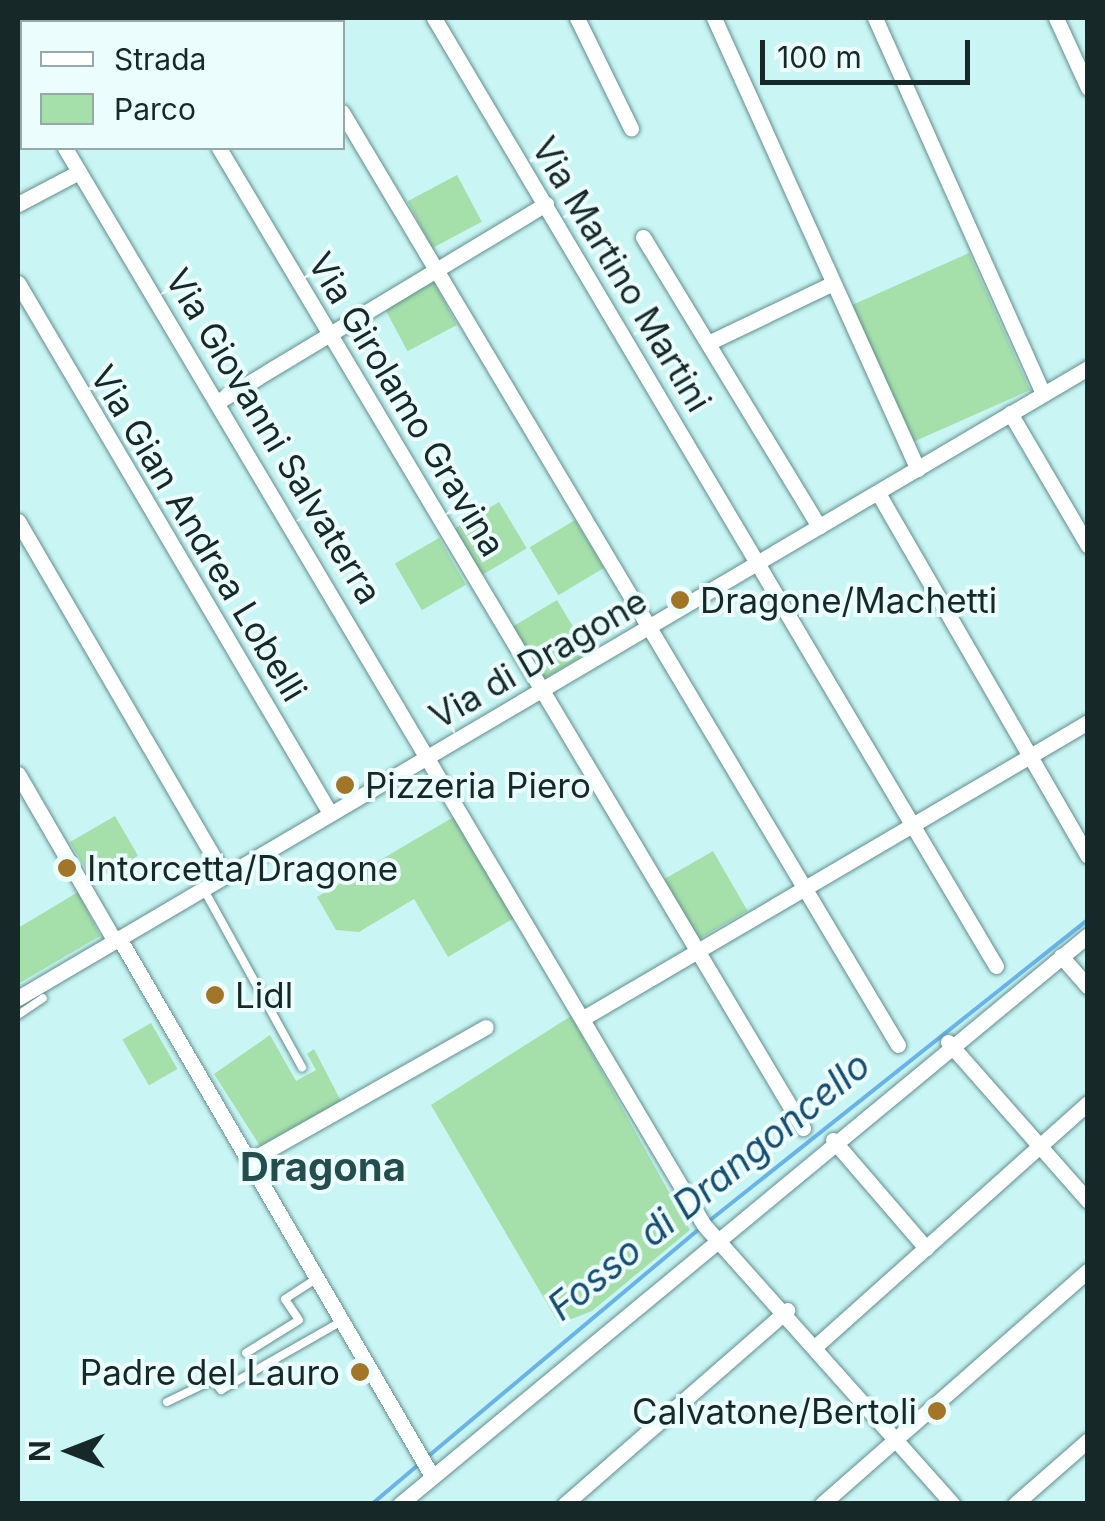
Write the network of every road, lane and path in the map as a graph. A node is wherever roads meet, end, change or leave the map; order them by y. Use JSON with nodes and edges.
{"nodes":[{"id":1,"x":434,"y":18,"type":"edge"},
{"id":2,"x":577,"y":18,"type":"edge"},
{"id":3,"x":714,"y":18,"type":"edge"},
{"id":4,"x":875,"y":18,"type":"edge"},
{"id":5,"x":1056,"y":18,"type":"edge"},
{"id":6,"x":1088,"y":88,"type":"edge"},
{"id":7,"x":345,"y":117,"type":"edge"},
{"id":8,"x":631,"y":128,"type":"dead end"},
{"id":9,"x":66,"y":150,"type":"edge"},
{"id":10,"x":220,"y":150,"type":"edge"},
{"id":11,"x":79,"y":172,"type":"junction"},
{"id":12,"x":18,"y":204,"type":"edge"},
{"id":13,"x":546,"y":204,"type":"junction"},
{"id":14,"x":643,"y":237,"type":"dead end"},
{"id":15,"x":435,"y":266,"type":"junction"},
{"id":16,"x":18,"y":283,"type":"edge"},
{"id":17,"x":831,"y":284,"type":"junction"},
{"id":18,"x":328,"y":334,"type":"junction"},
{"id":19,"x":708,"y":344,"type":"junction"},
{"id":20,"x":1088,"y":368,"type":"edge"},
{"id":21,"x":1043,"y":394,"type":"junction"},
{"id":22,"x":219,"y":401,"type":"junction"},
{"id":23,"x":1010,"y":413,"type":"junction"},
{"id":24,"x":918,"y":469,"type":"junction"},
{"id":25,"x":878,"y":493,"type":"junction"},
{"id":26,"x":18,"y":521,"type":"edge"},
{"id":27,"x":819,"y":527,"type":"junction"},
{"id":28,"x":1088,"y":546,"type":"edge"},
{"id":29,"x":757,"y":562,"type":"junction"},
{"id":30,"x":652,"y":626,"type":"junction"},
{"id":31,"x":546,"y":690,"type":"junction"},
{"id":32,"x":1088,"y":722,"type":"edge"},
{"id":33,"x":432,"y":755,"type":"junction"},
{"id":34,"x":1030,"y":756,"type":"junction"},
{"id":35,"x":18,"y":774,"type":"edge"},
{"id":36,"x":330,"y":813,"type":"junction"},
{"id":37,"x":912,"y":824,"type":"junction"},
{"id":38,"x":1088,"y":856,"type":"edge"},
{"id":39,"x":224,"y":875,"type":"junction"},
{"id":40,"x":806,"y":886,"type":"junction"},
{"id":41,"x":203,"y":888,"type":"junction"},
{"id":42,"x":1088,"y":935,"type":"edge"},
{"id":43,"x":117,"y":939,"type":"junction"},
{"id":44,"x":699,"y":949,"type":"junction"},
{"id":45,"x":1060,"y":956,"type":"junction"},
{"id":46,"x":996,"y":966,"type":"dead end"},
{"id":47,"x":1088,"y":987,"type":"edge"},
{"id":48,"x":18,"y":998,"type":"edge"},
{"id":49,"x":43,"y":998,"type":"dead end"},
{"id":50,"x":18,"y":1014,"type":"edge"},
{"id":51,"x":586,"y":1017,"type":"junction"},
{"id":52,"x":486,"y":1027,"type":"dead end"},
{"id":53,"x":948,"y":1042,"type":"junction"},
{"id":54,"x":898,"y":1045,"type":"dead end"},
{"id":55,"x":302,"y":1067,"type":"dead end"},
{"id":56,"x":1088,"y":1103,"type":"edge"},
{"id":57,"x":803,"y":1128,"type":"dead end"},
{"id":58,"x":833,"y":1140,"type":"junction"},
{"id":59,"x":1040,"y":1146,"type":"junction"},
{"id":60,"x":249,"y":1161,"type":"junction"},
{"id":61,"x":1088,"y":1201,"type":"edge"},
{"id":62,"x":716,"y":1236,"type":"junction"},
{"id":63,"x":926,"y":1248,"type":"junction"},
{"id":64,"x":1088,"y":1270,"type":"edge"},
{"id":65,"x":317,"y":1278,"type":"junction"},
{"id":66,"x":787,"y":1310,"type":"junction"},
{"id":67,"x":342,"y":1321,"type":"junction"},
{"id":68,"x":816,"y":1345,"type":"junction"},
{"id":69,"x":246,"y":1353,"type":"dead end"},
{"id":70,"x":167,"y":1402,"type":"dead end"},
{"id":71,"x":896,"y":1439,"type":"junction"},
{"id":72,"x":1088,"y":1440,"type":"edge"},
{"id":73,"x":432,"y":1476,"type":"junction"},
{"id":74,"x":400,"y":1504,"type":"edge"},
{"id":75,"x":565,"y":1504,"type":"edge"},
{"id":76,"x":822,"y":1504,"type":"edge"},
{"id":77,"x":953,"y":1504,"type":"edge"},
{"id":78,"x":1015,"y":1504,"type":"edge"}],
"edges":[{"from":1,"to":13,"type":"street","name":"Via Martino Martini"},
{"from":2,"to":8,"type":"street"},
{"from":3,"to":17,"type":"street"},
{"from":4,"to":21,"type":"street"},
{"from":5,"to":6,"type":"street"},
{"from":7,"to":15,"type":"street"},
{"from":9,"to":11,"type":"street","name":"Via Giovanni Salvaterra"},
{"from":10,"to":18,"type":"street","name":"Via Girolamo Gravina"},
{"from":11,"to":12,"type":"street"},
{"from":11,"to":22,"type":"street","name":"Via Giovanni Salvaterra"},
{"from":13,"to":15,"type":"street"},
{"from":13,"to":29,"type":"street","name":"Via Martino Martini"},
{"from":14,"to":19,"type":"street"},
{"from":15,"to":18,"type":"street"},
{"from":15,"to":30,"type":"street"},
{"from":16,"to":36,"type":"street","name":"Via Gian Andrea Lobelli"},
{"from":17,"to":19,"type":"street"},
{"from":17,"to":24,"type":"street"},
{"from":18,"to":22,"type":"street"},
{"from":18,"to":31,"type":"street","name":"Via Girolamo Gravina"},
{"from":19,"to":27,"type":"street"},
{"from":20,"to":21,"type":"street","name":"Via di Dragone"},
{"from":21,"to":23,"type":"street","name":"Via di Dragone"},
{"from":22,"to":33,"type":"street","name":"Via Giovanni Salvaterra"},
{"from":23,"to":24,"type":"street","name":"Via di Dragone"},
{"from":23,"to":28,"type":"street"},
{"from":24,"to":25,"type":"street","name":"Via di Dragone"},
{"from":25,"to":27,"type":"street","name":"Via di Dragone"},
{"from":25,"to":34,"type":"street"},
{"from":26,"to":39,"type":"street"},
{"from":27,"to":29,"type":"street","name":"Via di Dragone"},
{"from":29,"to":30,"type":"street","name":"Via di Dragone"},
{"from":29,"to":37,"type":"street","name":"Via Martino Martini"},
{"from":30,"to":31,"type":"street","name":"Via di Dragone"},
{"from":30,"to":40,"type":"street"},
{"from":31,"to":33,"type":"street","name":"Via di Dragone"},
{"from":31,"to":44,"type":"street","name":"Via Girolamo Gravina"},
{"from":32,"to":34,"type":"street"},
{"from":33,"to":36,"type":"street","name":"Via di Dragone"},
{"from":33,"to":51,"type":"street","name":"Via Giovanni Salvaterra"},
{"from":34,"to":37,"type":"street"},
{"from":34,"to":38,"type":"street"},
{"from":35,"to":43,"type":"street"},
{"from":36,"to":39,"type":"street","name":"Via di Dragone"},
{"from":37,"to":40,"type":"street"},
{"from":37,"to":46,"type":"street","name":"Via Martino Martini"},
{"from":39,"to":41,"type":"street","name":"Via di Dragone"},
{"from":40,"to":44,"type":"street"},
{"from":40,"to":54,"type":"street"},
{"from":41,"to":43,"type":"street","name":"Via di Dragone"},
{"from":41,"to":55,"type":"lane"},
{"from":42,"to":45,"type":"street"},
{"from":43,"to":48,"type":"street","name":"Via di Dragone"},
{"from":43,"to":60,"type":"street"},
{"from":44,"to":51,"type":"street"},
{"from":44,"to":57,"type":"street","name":"Via Girolamo Gravina"},
{"from":45,"to":47,"type":"street"},
{"from":45,"to":53,"type":"street"},
{"from":49,"to":50,"type":"lane"},
{"from":51,"to":62,"type":"street","name":"Via Giovanni Salvaterra"},
{"from":52,"to":60,"type":"street"},
{"from":53,"to":58,"type":"street"},
{"from":53,"to":59,"type":"street"},
{"from":56,"to":59,"type":"street"},
{"from":58,"to":62,"type":"street"},
{"from":58,"to":63,"type":"street"},
{"from":59,"to":61,"type":"street"},
{"from":59,"to":63,"type":"street"},
{"from":60,"to":65,"type":"street"},
{"from":62,"to":66,"type":"street","name":"Via Giovanni Salvaterra"},
{"from":62,"to":73,"type":"street"},
{"from":63,"to":68,"type":"street"},
{"from":64,"to":71,"type":"street"},
{"from":65,"to":67,"type":"street"},
{"from":65,"to":69,"type":"lane"},
{"from":66,"to":68,"type":"street","name":"Via Giovanni Salvaterra"},
{"from":66,"to":75,"type":"street"},
{"from":67,"to":70,"type":"lane"},
{"from":67,"to":73,"type":"street"},
{"from":68,"to":71,"type":"street","name":"Via Giovanni Salvaterra"},
{"from":71,"to":76,"type":"street"},
{"from":71,"to":77,"type":"street","name":"Via Giovanni Salvaterra"},
{"from":72,"to":78,"type":"street"},
{"from":73,"to":74,"type":"street"}]}
